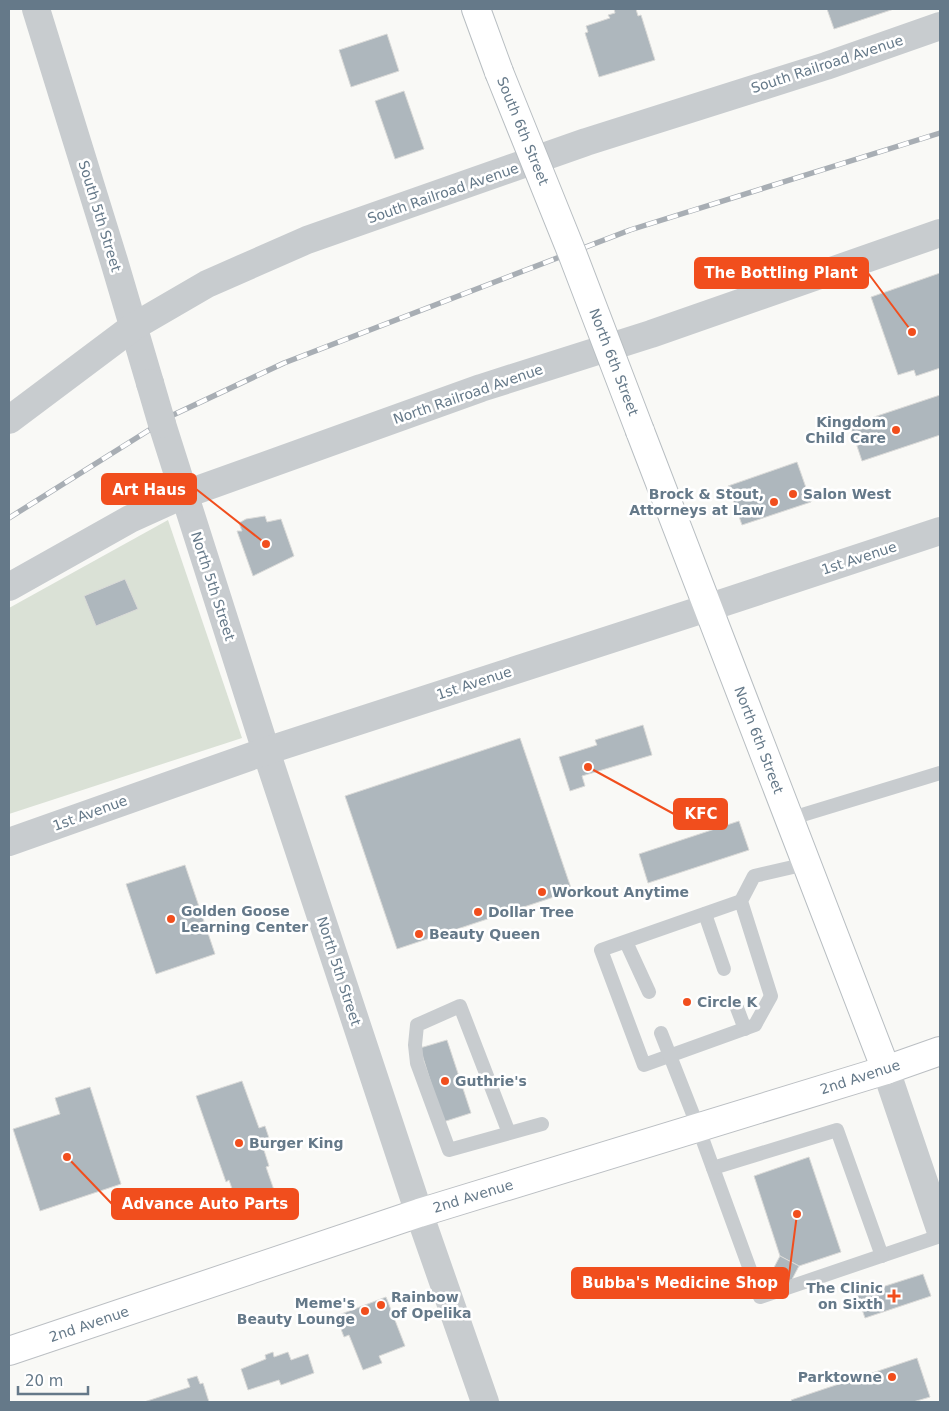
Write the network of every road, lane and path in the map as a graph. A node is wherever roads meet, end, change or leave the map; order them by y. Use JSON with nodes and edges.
{"nodes":[{"id":1,"x":36,"y":9,"type":"edge"},
{"id":2,"x":476,"y":9,"type":"edge"},
{"id":3,"x":940,"y":26,"type":"edge"},
{"id":4,"x":940,"y":233,"type":"edge"},
{"id":5,"x":572,"y":253,"type":"joint"},
{"id":6,"x":133,"y":328,"type":"junction"},
{"id":7,"x":9,"y":420,"type":"edge"},
{"id":8,"x":162,"y":424,"type":"joint"},
{"id":9,"x":181,"y":486,"type":"junction"},
{"id":10,"x":940,"y":530,"type":"edge"},
{"id":11,"x":9,"y":587,"type":"edge"},
{"id":12,"x":707,"y":608,"type":"junction"},
{"id":13,"x":266,"y":750,"type":"junction"},
{"id":14,"x":940,"y":773,"type":"edge"},
{"id":15,"x":789,"y":819,"type":"junction"},
{"id":16,"x":9,"y":842,"type":"edge"},
{"id":17,"x":806,"y":864,"type":"junction"},
{"id":18,"x":741,"y":901,"type":"junction"},
{"id":19,"x":705,"y":914,"type":"junction"},
{"id":20,"x":626,"y":942,"type":"junction"},
{"id":21,"x":724,"y":969,"type":"dead end"},
{"id":22,"x":648,"y":992,"type":"dead end"},
{"id":23,"x":738,"y":1008,"type":"dead end"},
{"id":24,"x":745,"y":1029,"type":"junction"},
{"id":25,"x":661,"y":1033,"type":"dead end"},
{"id":26,"x":940,"y":1050,"type":"edge"},
{"id":27,"x":670,"y":1056,"type":"junction"},
{"id":28,"x":886,"y":1070,"type":"junction"},
{"id":29,"x":542,"y":1124,"type":"dead end"},
{"id":30,"x":698,"y":1127,"type":"junction"},
{"id":31,"x":509,"y":1133,"type":"junction"},
{"id":32,"x":713,"y":1168,"type":"junction"},
{"id":33,"x":419,"y":1213,"type":"junction"},
{"id":34,"x":940,"y":1229,"type":"edge"},
{"id":35,"x":940,"y":1236,"type":"edge"},
{"id":36,"x":882,"y":1256,"type":"junction"},
{"id":37,"x":9,"y":1351,"type":"edge"},
{"id":38,"x":486,"y":1402,"type":"edge"}],
"edges":[{"from":1,"to":6,"type":"street","name":"South 5th Street"},
{"from":2,"to":5,"type":"street","name":"South 6th Street","bridge":true},
{"from":3,"to":6,"type":"street","name":"South Railroad Avenue"},
{"from":4,"to":9,"type":"street","name":"North Railroad Avenue"},
{"from":5,"to":12,"type":"street","name":"North 6th Street","bridge":true},
{"from":6,"to":7,"type":"street","name":"South Railroad Avenue"},
{"from":6,"to":8,"type":"street","name":"South 5th Street","bridge":true},
{"from":8,"to":9,"type":"street","name":"North 5th Street"},
{"from":9,"to":11,"type":"street","name":"North Railroad Avenue"},
{"from":9,"to":13,"type":"street","name":"North 5th Street"},
{"from":10,"to":12,"type":"street","name":"1st Avenue"},
{"from":12,"to":13,"type":"street","name":"1st Avenue"},
{"from":12,"to":15,"type":"street","name":"North 6th Street"},
{"from":13,"to":16,"type":"street","name":"1st Avenue"},
{"from":13,"to":33,"type":"street","name":"North 5th Street"},
{"from":14,"to":15,"type":"lane"},
{"from":15,"to":17,"type":"street","name":"North 6th Street"},
{"from":17,"to":18,"type":"lane"},
{"from":17,"to":28,"type":"street","name":"North 6th Street"},
{"from":18,"to":19,"type":"lane"},
{"from":18,"to":24,"type":"lane"},
{"from":19,"to":20,"type":"lane"},
{"from":19,"to":21,"type":"lane"},
{"from":20,"to":22,"type":"lane"},
{"from":20,"to":27,"type":"lane"},
{"from":23,"to":24,"type":"lane"},
{"from":24,"to":27,"type":"lane"},
{"from":25,"to":27,"type":"lane"},
{"from":26,"to":28,"type":"street","name":"2nd Avenue"},
{"from":27,"to":30,"type":"lane"},
{"from":28,"to":30,"type":"street","name":"2nd Avenue"},
{"from":28,"to":34,"type":"street","name":"North 6th Street"},
{"from":29,"to":31,"type":"lane"},
{"from":30,"to":32,"type":"lane"},
{"from":30,"to":33,"type":"street","name":"2nd Avenue"},
{"from":31,"to":31,"type":"lane"},
{"from":32,"to":36,"type":"lane"},
{"from":32,"to":36,"type":"lane"},
{"from":33,"to":37,"type":"street","name":"2nd Avenue"},
{"from":33,"to":38,"type":"street","name":"North 5th Street"},
{"from":35,"to":36,"type":"lane"}]}
